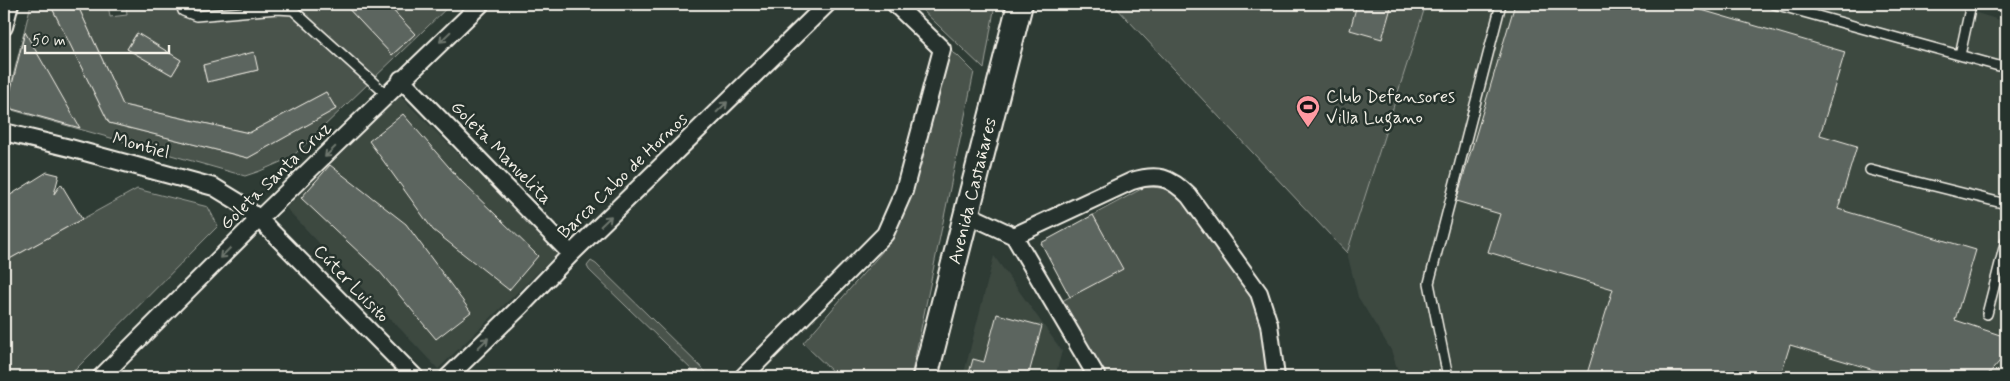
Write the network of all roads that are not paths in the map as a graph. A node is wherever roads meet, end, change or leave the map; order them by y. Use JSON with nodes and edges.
{"nodes":[{"id":1,"x":10,"y":4,"type":"edge"},
{"id":2,"x":181,"y":4,"type":"edge"},
{"id":3,"x":481,"y":4,"type":"edge"},
{"id":4,"x":827,"y":4,"type":"edge"},
{"id":5,"x":895,"y":4,"type":"edge"},
{"id":6,"x":1020,"y":4,"type":"edge"},
{"id":7,"x":1500,"y":4,"type":"edge"},
{"id":8,"x":1774,"y":4,"type":"edge"},
{"id":9,"x":1971,"y":4,"type":"edge"},
{"id":10,"x":276,"y":6,"type":"edge"},
{"id":11,"x":4,"y":27,"type":"edge"},
{"id":12,"x":1960,"y":55,"type":"junction"},
{"id":13,"x":2006,"y":68,"type":"edge"},
{"id":14,"x":401,"y":79,"type":"junction"},
{"id":15,"x":386,"y":94,"type":"junction"},
{"id":16,"x":4,"y":132,"type":"edge"},
{"id":17,"x":1870,"y":170,"type":"dead end"},
{"id":18,"x":2006,"y":204,"type":"edge"},
{"id":19,"x":966,"y":214,"type":"junction"},
{"id":20,"x":260,"y":219,"type":"junction"},
{"id":21,"x":1014,"y":236,"type":"junction"},
{"id":22,"x":2006,"y":240,"type":"edge"},
{"id":23,"x":570,"y":254,"type":"junction"},
{"id":24,"x":1987,"y":314,"type":"dead end"},
{"id":25,"x":101,"y":377,"type":"edge"},
{"id":26,"x":415,"y":377,"type":"edge"},
{"id":27,"x":448,"y":377,"type":"edge"},
{"id":28,"x":743,"y":377,"type":"edge"},
{"id":29,"x":925,"y":377,"type":"edge"},
{"id":30,"x":1097,"y":377,"type":"edge"},
{"id":31,"x":1276,"y":377,"type":"edge"},
{"id":32,"x":1448,"y":377,"type":"edge"}],
"edges":[{"from":1,"to":11,"type":"street"},
{"from":2,"to":10,"type":"lane"},
{"from":3,"to":14,"type":"street","name":"Goleta Santa Cruz","one_way":true},
{"from":23,"to":4,"type":"street","name":"Barca Cabo de Hornos","one_way":true},
{"from":5,"to":28,"type":"street"},
{"from":6,"to":19,"type":"street","name":"Avenida Castañares"},
{"from":7,"to":32,"type":"lane"},
{"from":8,"to":12,"type":"lane"},
{"from":9,"to":12,"type":"lane"},
{"from":10,"to":15,"type":"lane"},
{"from":12,"to":13,"type":"lane"},
{"from":14,"to":15,"type":"street","name":"Goleta Santa Cruz"},
{"from":14,"to":23,"type":"street","name":"Goleta Manuelita"},
{"from":15,"to":20,"type":"street","name":"Goleta Santa Cruz","one_way":true},
{"from":16,"to":20,"type":"street","name":"Montiel"},
{"from":17,"to":18,"type":"lane"},
{"from":19,"to":21,"type":"street"},
{"from":19,"to":29,"type":"street","name":"Avenida Castañares"},
{"from":20,"to":25,"type":"street","name":"Goleta Santa Cruz","one_way":true},
{"from":20,"to":26,"type":"street","name":"Cúter Luisito"},
{"from":21,"to":30,"type":"street"},
{"from":21,"to":31,"type":"street"},
{"from":22,"to":24,"type":"lane"},
{"from":27,"to":23,"type":"street","name":"Barca Cabo de Hornos","one_way":true}]}
